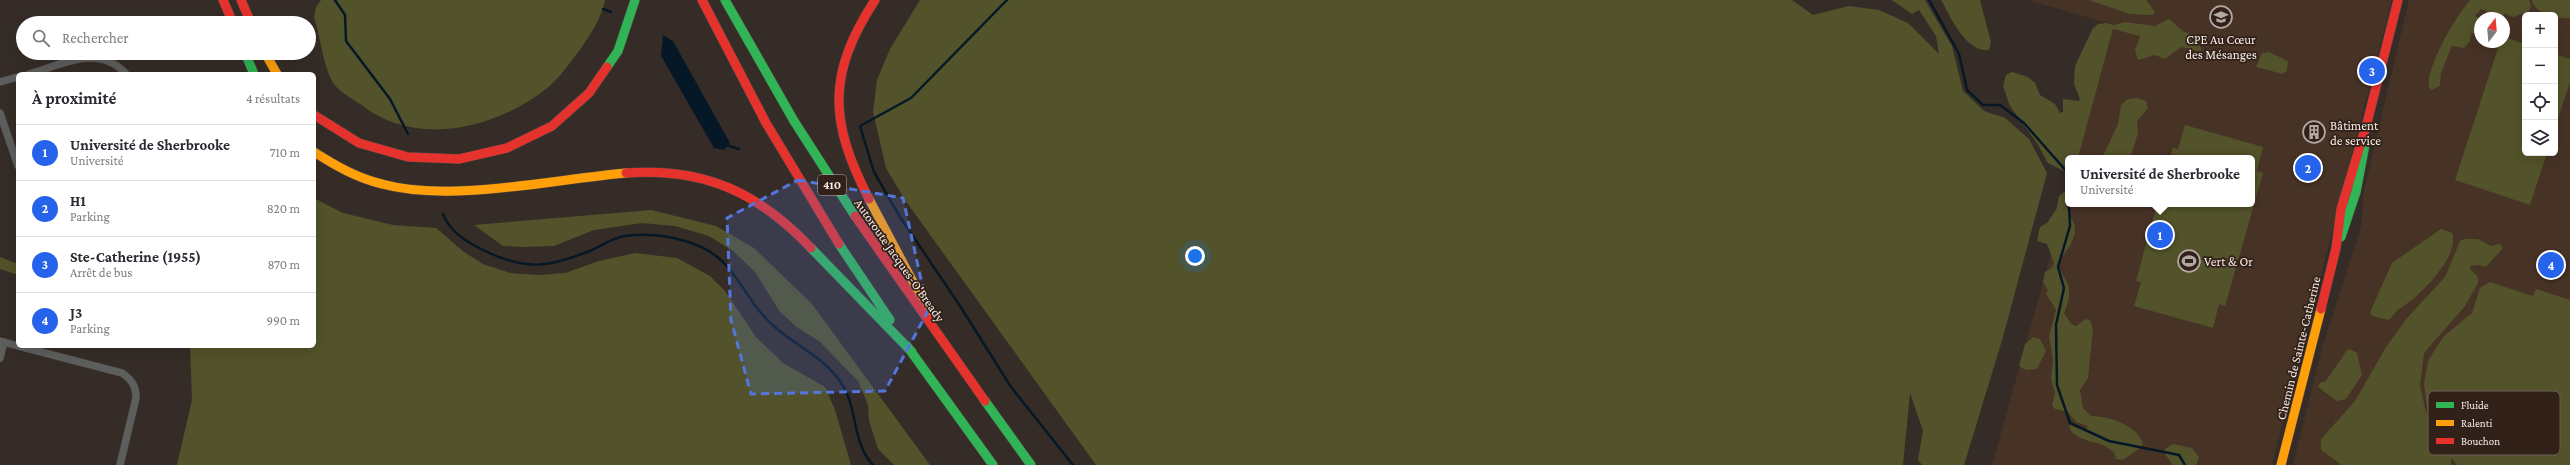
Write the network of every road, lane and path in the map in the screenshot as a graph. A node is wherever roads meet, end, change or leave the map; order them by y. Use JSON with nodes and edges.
{"nodes":[{"id":1,"x":223,"y":0,"type":"edge"},
{"id":2,"x":241,"y":0,"type":"edge"},
{"id":3,"x":635,"y":0,"type":"edge"},
{"id":4,"x":702,"y":0,"type":"edge"},
{"id":5,"x":725,"y":0,"type":"edge"},
{"id":6,"x":875,"y":0,"type":"edge"},
{"id":7,"x":2398,"y":0,"type":"edge"},
{"id":8,"x":230,"y":16,"type":"edge"},
{"id":9,"x":248,"y":16,"type":"edge"},
{"id":10,"x":77,"y":60,"type":"edge"},
{"id":11,"x":108,"y":60,"type":"edge"},
{"id":12,"x":248,"y":60,"type":"edge"},
{"id":13,"x":269,"y":60,"type":"edge"},
{"id":14,"x":36,"y":72,"type":"edge"},
{"id":15,"x":123,"y":72,"type":"edge"},
{"id":16,"x":253,"y":72,"type":"edge"},
{"id":17,"x":276,"y":72,"type":"edge"},
{"id":18,"x":16,"y":78,"type":"edge"},
{"id":19,"x":0,"y":82,"type":"edge"},
{"id":20,"x":0,"y":113,"type":"edge"},
{"id":21,"x":316,"y":116,"type":"edge"},
{"id":22,"x":316,"y":153,"type":"edge"},
{"id":23,"x":16,"y":160,"type":"edge"},
{"id":24,"x":2,"y":342,"type":"edge"},
{"id":25,"x":16,"y":346,"type":"edge"},
{"id":26,"x":26,"y":348,"type":"edge"},
{"id":27,"x":912,"y":352,"type":"junction"},
{"id":28,"x":0,"y":358,"type":"edge"},
{"id":29,"x":955,"y":360,"type":"junction"},
{"id":30,"x":120,"y":465,"type":"edge"},
{"id":31,"x":993,"y":465,"type":"edge"},
{"id":32,"x":1031,"y":465,"type":"edge"},
{"id":33,"x":2281,"y":465,"type":"edge"}],
"edges":[{"from":1,"to":8,"type":"main road"},
{"from":2,"to":9,"type":"main road"},
{"from":3,"to":21,"type":"main road"},
{"from":4,"to":27,"type":"main road","number":"410"},
{"from":5,"to":29,"type":"main road","name":"Autoroute Jacques-O'Bready","number":"410"},
{"from":6,"to":29,"type":"main road"},
{"from":7,"to":33,"type":"main road","name":"Chemin de Sainte-Catherine"},
{"from":10,"to":14,"type":"street"},
{"from":11,"to":15,"type":"street"},
{"from":12,"to":16,"type":"main road"},
{"from":13,"to":17,"type":"main road"},
{"from":18,"to":19,"type":"street"},
{"from":20,"to":23,"type":"street"},
{"from":22,"to":27,"type":"main road"},
{"from":24,"to":25,"type":"street"},
{"from":24,"to":28,"type":"street"},
{"from":26,"to":30,"type":"street"},
{"from":27,"to":31,"type":"main road","number":"410"},
{"from":29,"to":32,"type":"main road","name":"Autoroute Jacques-O'Bready","number":"410"}]}
